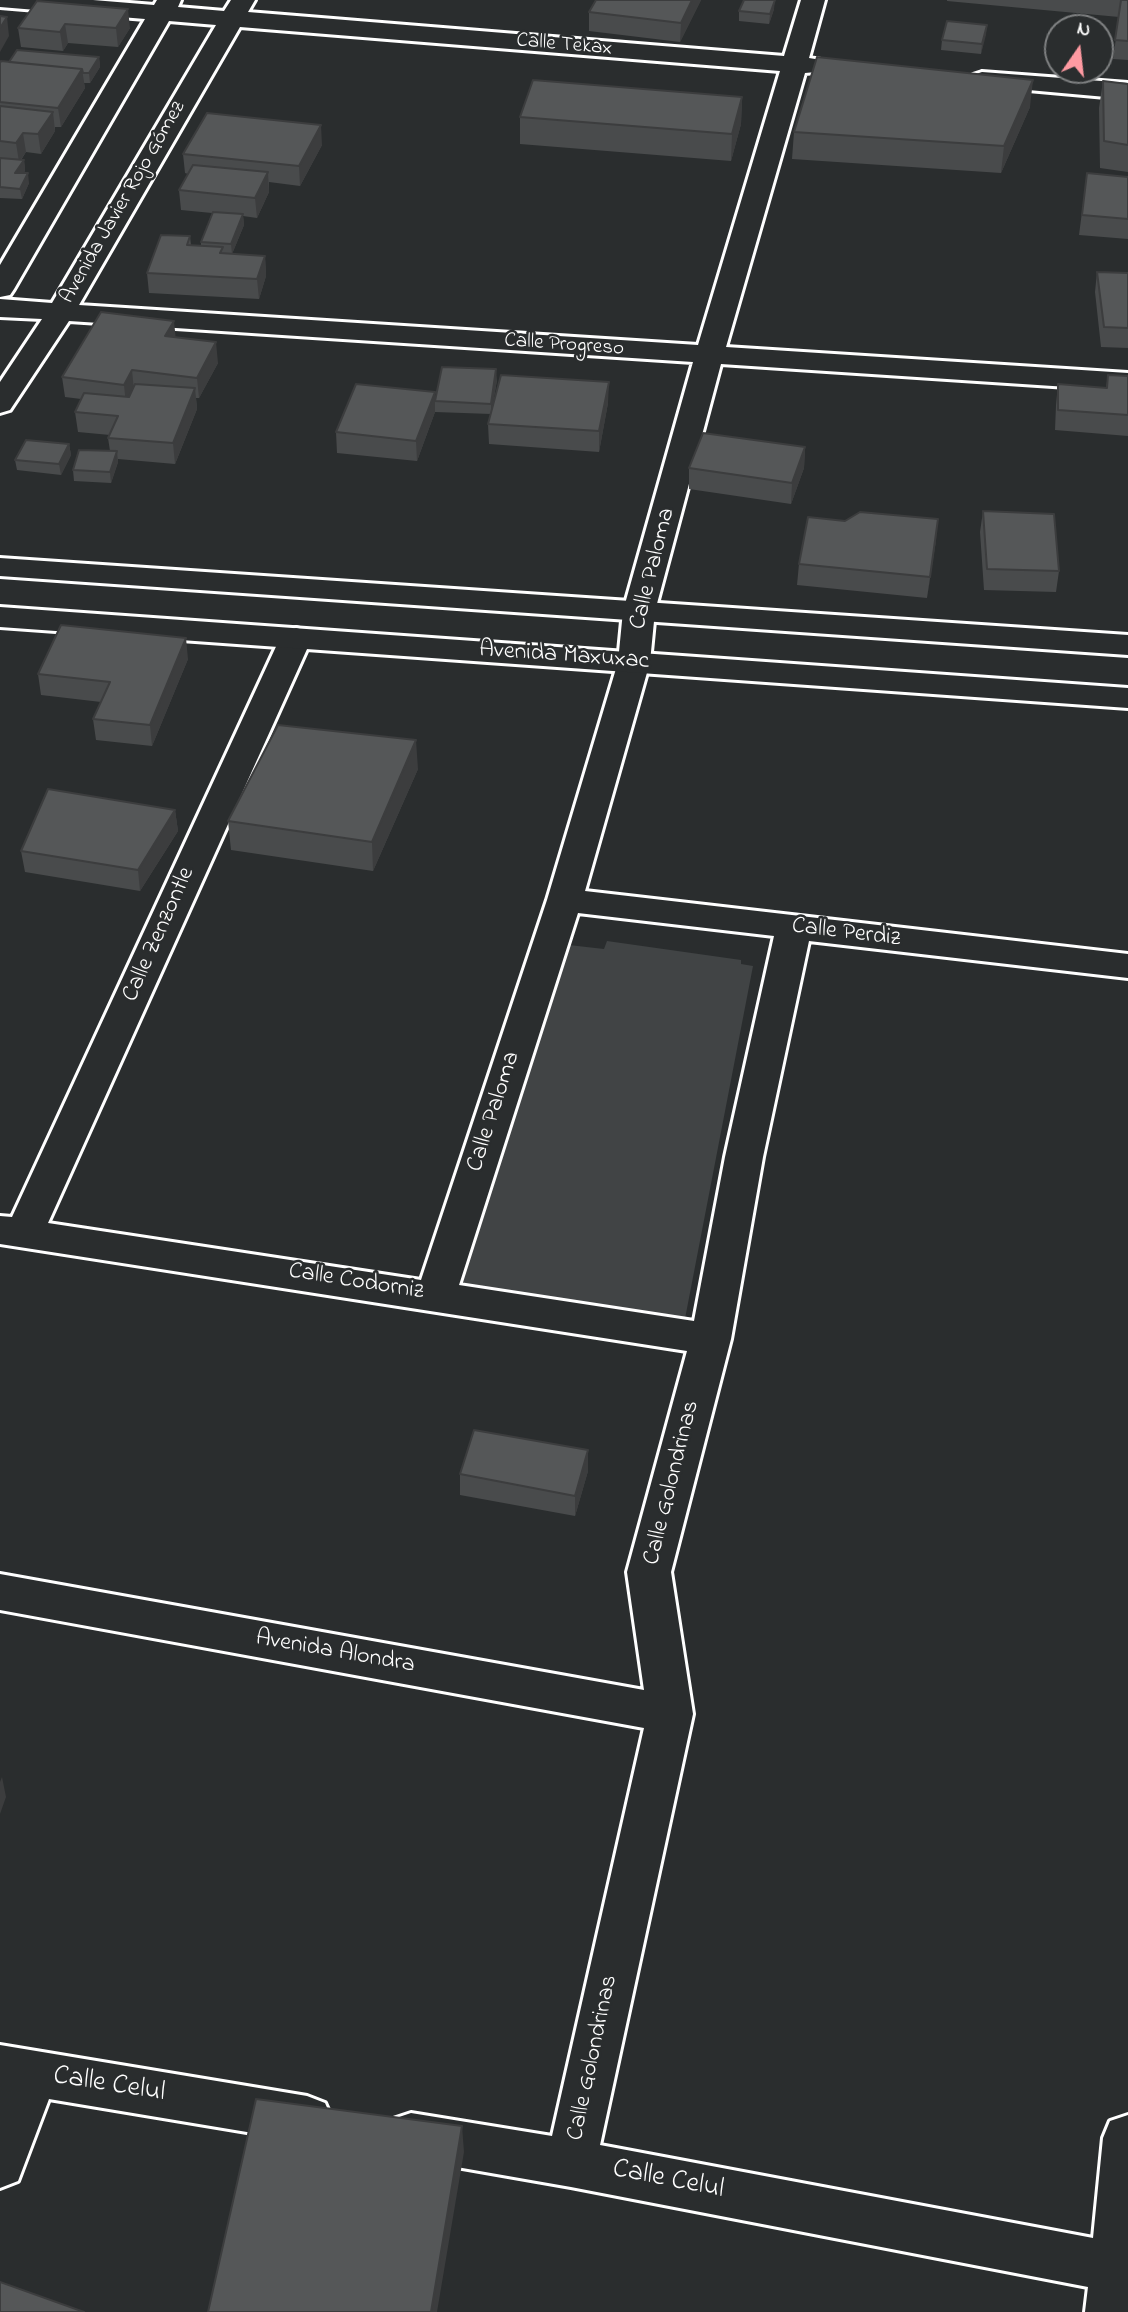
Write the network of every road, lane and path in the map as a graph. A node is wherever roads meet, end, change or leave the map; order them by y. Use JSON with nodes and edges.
{"nodes":[{"id":1,"x":0,"y":0,"type":"edge"},
{"id":2,"x":813,"y":0,"type":"edge"},
{"id":3,"x":165,"y":7,"type":"edge"},
{"id":4,"x":238,"y":9,"type":"edge"},
{"id":5,"x":794,"y":64,"type":"junction"},
{"id":6,"x":836,"y":68,"type":"edge"},
{"id":7,"x":961,"y":78,"type":"edge"},
{"id":8,"x":1128,"y":91,"type":"edge"},
{"id":9,"x":0,"y":289,"type":"edge"},
{"id":10,"x":0,"y":308,"type":"edge"},
{"id":11,"x":60,"y":313,"type":"junction"},
{"id":12,"x":709,"y":356,"type":"junction"},
{"id":13,"x":1128,"y":382,"type":"edge"},
{"id":14,"x":0,"y":404,"type":"edge"},
{"id":15,"x":0,"y":567,"type":"edge"},
{"id":16,"x":94,"y":573,"type":"junction"},
{"id":17,"x":639,"y":611,"type":"junction"},
{"id":18,"x":0,"y":617,"type":"edge"},
{"id":19,"x":81,"y":623,"type":"junction"},
{"id":20,"x":296,"y":638,"type":"junction"},
{"id":21,"x":1128,"y":645,"type":"edge"},
{"id":22,"x":634,"y":662,"type":"junction"},
{"id":23,"x":1128,"y":698,"type":"edge"},
{"id":24,"x":565,"y":900,"type":"junction"},
{"id":25,"x":794,"y":928,"type":"junction"},
{"id":26,"x":1128,"y":966,"type":"edge"},
{"id":27,"x":12,"y":1231,"type":"edge"},
{"id":28,"x":436,"y":1294,"type":"junction"},
{"id":29,"x":711,"y":1339,"type":"junction"},
{"id":30,"x":0,"y":1592,"type":"edge"},
{"id":31,"x":670,"y":1714,"type":"junction"},
{"id":32,"x":17,"y":2071,"type":"edge"},
{"id":33,"x":1128,"y":2138,"type":"edge"},
{"id":34,"x":570,"y":2163,"type":"junction"},
{"id":35,"x":0,"y":2164,"type":"edge"},
{"id":36,"x":1118,"y":2283,"type":"edge"}],
"edges":[{"from":1,"to":3,"type":"street","name":"Calle Tekax"},
{"from":2,"to":5,"type":"street","name":"Calle Paloma"},
{"from":3,"to":4,"type":"street","name":"Calle Tekax"},
{"from":3,"to":9,"type":"street"},
{"from":4,"to":5,"type":"street","name":"Calle Tekax"},
{"from":4,"to":11,"type":"street","name":"Avenida Javier Rojo Gómez"},
{"from":5,"to":6,"type":"street","name":"Calle Tekax"},
{"from":5,"to":12,"type":"street","name":"Calle Paloma"},
{"from":7,"to":8,"type":"street"},
{"from":10,"to":11,"type":"street","name":"Calle Progreso"},
{"from":11,"to":12,"type":"street","name":"Calle Progreso"},
{"from":11,"to":14,"type":"street","name":"Avenida Javier Rojo Gómez"},
{"from":12,"to":13,"type":"street","name":"Calle Progreso"},
{"from":12,"to":17,"type":"street","name":"Calle Paloma"},
{"from":15,"to":16,"type":"street","name":"Avenida Maxuxac"},
{"from":16,"to":17,"type":"street","name":"Avenida Maxuxac"},
{"from":16,"to":19,"type":"street"},
{"from":17,"to":21,"type":"street","name":"Avenida Maxuxac"},
{"from":17,"to":22,"type":"street","name":"Calle Paloma"},
{"from":18,"to":19,"type":"street","name":"Avenida Maxuxac"},
{"from":19,"to":20,"type":"street","name":"Avenida Maxuxac"},
{"from":20,"to":22,"type":"street","name":"Avenida Maxuxac"},
{"from":20,"to":27,"type":"street","name":"Calle Zenzontle"},
{"from":22,"to":23,"type":"street","name":"Avenida Maxuxac"},
{"from":22,"to":24,"type":"street","name":"Calle Paloma"},
{"from":24,"to":25,"type":"street","name":"Calle Perdiz"},
{"from":24,"to":28,"type":"street","name":"Calle Paloma"},
{"from":25,"to":26,"type":"street","name":"Calle Perdiz"},
{"from":25,"to":29,"type":"street","name":"Calle Golondrinas"},
{"from":27,"to":28,"type":"street","name":"Calle Codorniz"},
{"from":28,"to":29,"type":"street","name":"Calle Codorniz"},
{"from":29,"to":31,"type":"street","name":"Calle Golondrinas"},
{"from":30,"to":31,"type":"street","name":"Avenida Alondra"},
{"from":31,"to":34,"type":"street","name":"Calle Golondrinas"},
{"from":32,"to":34,"type":"street","name":"Calle Celul"},
{"from":32,"to":35,"type":"street"},
{"from":33,"to":36,"type":"street"},
{"from":34,"to":36,"type":"street","name":"Calle Celul"}]}
